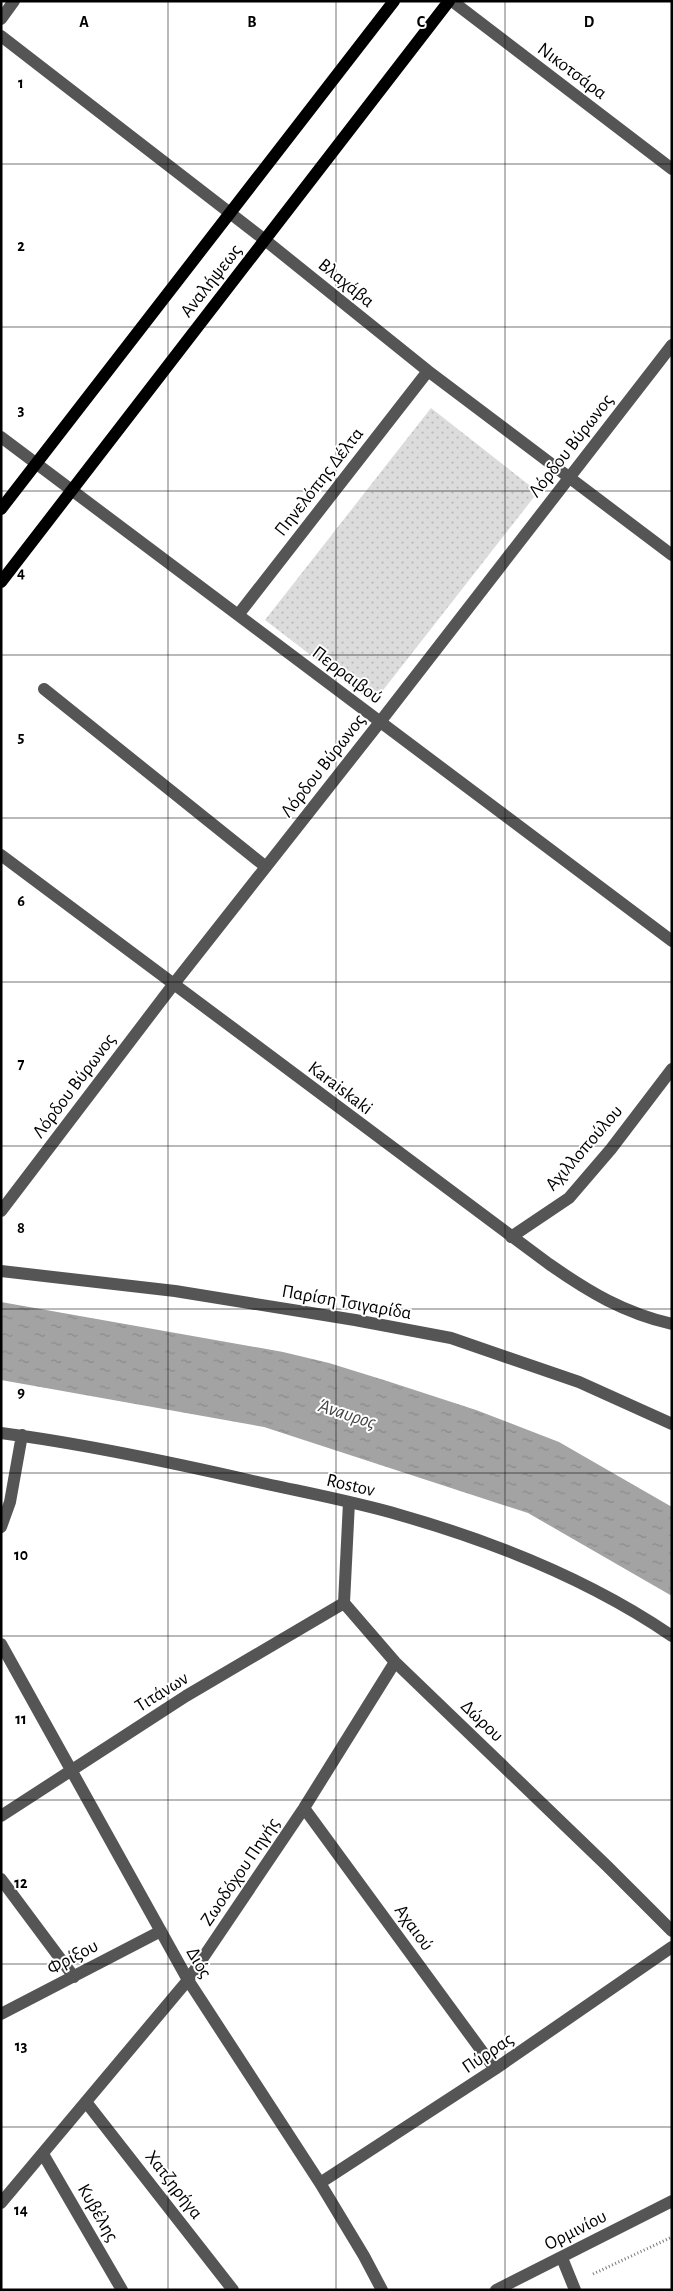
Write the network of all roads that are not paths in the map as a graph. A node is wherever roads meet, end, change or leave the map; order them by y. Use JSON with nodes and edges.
{"nodes":[{"id":1,"x":14,"y":1,"type":"edge"},
{"id":2,"x":394,"y":1,"type":"edge"},
{"id":3,"x":451,"y":1,"type":"edge"},
{"id":4,"x":1,"y":19,"type":"edge"},
{"id":5,"x":1,"y":36,"type":"edge"},
{"id":6,"x":672,"y":170,"type":"edge"},
{"id":7,"x":230,"y":213,"type":"junction"},
{"id":8,"x":265,"y":240,"type":"junction"},
{"id":9,"x":672,"y":345,"type":"edge"},
{"id":10,"x":428,"y":371,"type":"junction"},
{"id":11,"x":1,"y":437,"type":"edge"},
{"id":12,"x":37,"y":464,"type":"junction"},
{"id":13,"x":569,"y":477,"type":"junction"},
{"id":14,"x":72,"y":490,"type":"junction"},
{"id":15,"x":1,"y":509,"type":"edge"},
{"id":16,"x":672,"y":555,"type":"edge"},
{"id":17,"x":1,"y":582,"type":"edge"},
{"id":18,"x":238,"y":615,"type":"junction"},
{"id":19,"x":44,"y":689,"type":"dead end"},
{"id":20,"x":380,"y":722,"type":"junction"},
{"id":21,"x":1,"y":855,"type":"edge"},
{"id":22,"x":266,"y":867,"type":"junction"},
{"id":23,"x":672,"y":941,"type":"edge"},
{"id":24,"x":173,"y":985,"type":"junction"},
{"id":25,"x":672,"y":1069,"type":"edge"},
{"id":26,"x":2,"y":1210,"type":"edge"},
{"id":27,"x":510,"y":1237,"type":"junction"},
{"id":28,"x":1,"y":1271,"type":"edge"},
{"id":29,"x":672,"y":1324,"type":"edge"},
{"id":30,"x":672,"y":1424,"type":"edge"},
{"id":31,"x":1,"y":1433,"type":"edge"},
{"id":32,"x":22,"y":1435,"type":"junction"},
{"id":33,"x":349,"y":1502,"type":"junction"},
{"id":34,"x":1,"y":1527,"type":"edge"},
{"id":35,"x":344,"y":1603,"type":"junction"},
{"id":36,"x":672,"y":1636,"type":"edge"},
{"id":37,"x":1,"y":1644,"type":"edge"},
{"id":38,"x":394,"y":1662,"type":"junction"},
{"id":39,"x":71,"y":1770,"type":"junction"},
{"id":40,"x":304,"y":1808,"type":"junction"},
{"id":41,"x":1,"y":1816,"type":"edge"},
{"id":42,"x":1,"y":1878,"type":"edge"},
{"id":43,"x":161,"y":1931,"type":"junction"},
{"id":44,"x":672,"y":1931,"type":"edge"},
{"id":45,"x":672,"y":1948,"type":"edge"},
{"id":46,"x":74,"y":1977,"type":"junction"},
{"id":47,"x":188,"y":1980,"type":"junction"},
{"id":48,"x":1,"y":2014,"type":"edge"},
{"id":49,"x":495,"y":2069,"type":"junction"},
{"id":50,"x":86,"y":2102,"type":"junction"},
{"id":51,"x":43,"y":2154,"type":"junction"},
{"id":52,"x":320,"y":2183,"type":"junction"},
{"id":53,"x":670,"y":2200,"type":"edge"},
{"id":54,"x":1,"y":2203,"type":"edge"},
{"id":55,"x":562,"y":2258,"type":"junction"},
{"id":56,"x":573,"y":2286,"type":"edge"},
{"id":57,"x":122,"y":2290,"type":"edge"},
{"id":58,"x":234,"y":2290,"type":"edge"},
{"id":59,"x":382,"y":2290,"type":"edge"},
{"id":60,"x":496,"y":2290,"type":"edge"}],
"edges":[{"from":1,"to":4,"type":"street"},
{"from":2,"to":7,"type":"main road","name":"Αναλήψεως"},
{"from":3,"to":6,"type":"street","name":"Νικοτσάρα"},
{"from":3,"to":8,"type":"main road","name":"Αναλήψεως"},
{"from":5,"to":7,"type":"street","name":"Βλαχάβα"},
{"from":7,"to":8,"type":"street","name":"Βλαχάβα"},
{"from":7,"to":12,"type":"main road","name":"Αναλήψεως"},
{"from":8,"to":10,"type":"street","name":"Βλαχάβα"},
{"from":8,"to":14,"type":"main road","name":"Αναλήψεως"},
{"from":9,"to":13,"type":"street","name":"Λόρδου Βύρωνος"},
{"from":10,"to":13,"type":"street","name":"Βλαχάβα"},
{"from":10,"to":18,"type":"street","name":"Πηνελόπης Δέλτα"},
{"from":11,"to":12,"type":"street","name":"Περραιβού"},
{"from":12,"to":14,"type":"street","name":"Περραιβού"},
{"from":12,"to":15,"type":"main road","name":"Αναλήψεως"},
{"from":13,"to":16,"type":"street","name":"Βλαχάβα"},
{"from":13,"to":20,"type":"street","name":"Λόρδου Βύρωνος"},
{"from":14,"to":17,"type":"main road","name":"Αναλήψεως"},
{"from":14,"to":18,"type":"street","name":"Περραιβού"},
{"from":18,"to":20,"type":"street","name":"Περραιβού"},
{"from":19,"to":22,"type":"street"},
{"from":20,"to":22,"type":"street","name":"Λόρδου Βύρωνος"},
{"from":20,"to":23,"type":"street","name":"Περραιβού"},
{"from":21,"to":24,"type":"street","name":"Karaiskaki"},
{"from":22,"to":24,"type":"street","name":"Λόρδου Βύρωνος"},
{"from":24,"to":26,"type":"street","name":"Λόρδου Βύρωνος"},
{"from":24,"to":27,"type":"street","name":"Karaiskaki"},
{"from":25,"to":27,"type":"street","name":"Αχιλλοπούλου"},
{"from":27,"to":29,"type":"street","name":"Karaiskaki"},
{"from":28,"to":30,"type":"street","name":"Παρίση Τσιγαρίδα"},
{"from":31,"to":32,"type":"street","name":"Rostov"},
{"from":32,"to":33,"type":"street","name":"Rostov"},
{"from":32,"to":34,"type":"street"},
{"from":33,"to":35,"type":"street"},
{"from":33,"to":36,"type":"street","name":"Rostov"},
{"from":35,"to":38,"type":"street","name":"Δώρου"},
{"from":35,"to":39,"type":"street","name":"Τιτάνων"},
{"from":37,"to":39,"type":"street","name":"Διός"},
{"from":38,"to":40,"type":"street","name":"Ζωοδόχου Πηγής"},
{"from":38,"to":44,"type":"street","name":"Δώρου"},
{"from":39,"to":41,"type":"street","name":"Τιτάνων"},
{"from":39,"to":43,"type":"street","name":"Διός"},
{"from":40,"to":47,"type":"street","name":"Ζωοδόχου Πηγής"},
{"from":40,"to":49,"type":"street","name":"Αχαιού"},
{"from":42,"to":46,"type":"street"},
{"from":43,"to":46,"type":"street","name":"Φρίξου"},
{"from":43,"to":47,"type":"street","name":"Διός"},
{"from":45,"to":49,"type":"street","name":"Πύρρας"},
{"from":46,"to":48,"type":"street","name":"Φρίξου"},
{"from":47,"to":50,"type":"street","name":"Ζωοδόχου Πηγής"},
{"from":47,"to":52,"type":"street","name":"Διός"},
{"from":49,"to":52,"type":"street","name":"Πύρρας"},
{"from":50,"to":51,"type":"street","name":"Ζωοδόχου Πηγής"},
{"from":50,"to":58,"type":"street","name":"Χατζηρήγα"},
{"from":51,"to":54,"type":"street","name":"Ζωοδόχου Πηγής"},
{"from":51,"to":57,"type":"street","name":"Κυβέλης"},
{"from":52,"to":59,"type":"street","name":"Διός"},
{"from":53,"to":55,"type":"street","name":"Ορμινίου"},
{"from":55,"to":56,"type":"street"},
{"from":55,"to":60,"type":"street","name":"Ορμινίου"}]}
